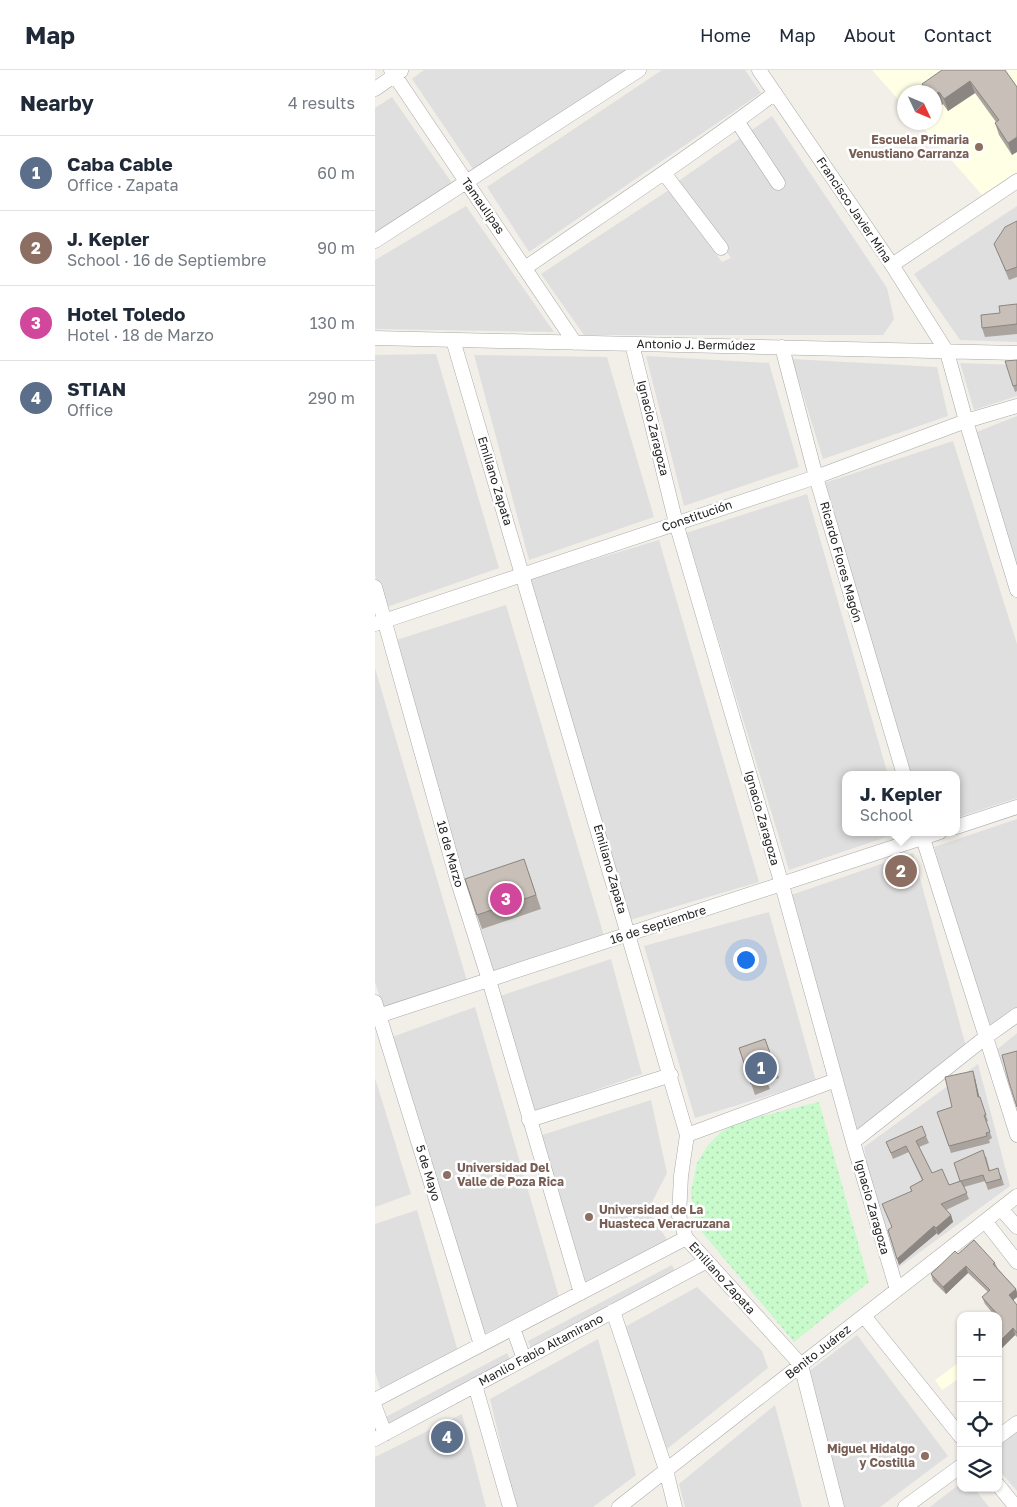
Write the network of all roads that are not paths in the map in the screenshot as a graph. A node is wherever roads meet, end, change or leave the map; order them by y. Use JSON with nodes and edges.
{"nodes":[{"id":1,"x":639,"y":70,"type":"edge"},
{"id":2,"x":759,"y":70,"type":"edge"},
{"id":3,"x":396,"y":72,"type":"edge"},
{"id":4,"x":375,"y":89,"type":"edge"},
{"id":5,"x":775,"y":93,"type":"junction"},
{"id":6,"x":737,"y":121,"type":"junction"},
{"id":7,"x":665,"y":173,"type":"junction"},
{"id":8,"x":1017,"y":181,"type":"edge"},
{"id":9,"x":466,"y":182,"type":"junction"},
{"id":10,"x":778,"y":183,"type":"dead end"},
{"id":11,"x":375,"y":241,"type":"edge"},
{"id":12,"x":721,"y":248,"type":"dead end"},
{"id":13,"x":892,"y":265,"type":"junction"},
{"id":14,"x":525,"y":268,"type":"junction"},
{"id":15,"x":375,"y":338,"type":"edge"},
{"id":16,"x":453,"y":340,"type":"junction"},
{"id":17,"x":575,"y":342,"type":"junction"},
{"id":18,"x":632,"y":344,"type":"junction"},
{"id":19,"x":782,"y":348,"type":"junction"},
{"id":20,"x":947,"y":352,"type":"junction"},
{"id":21,"x":1017,"y":353,"type":"edge"},
{"id":22,"x":1017,"y":406,"type":"edge"},
{"id":23,"x":966,"y":421,"type":"junction"},
{"id":24,"x":816,"y":476,"type":"junction"},
{"id":25,"x":676,"y":523,"type":"junction"},
{"id":26,"x":523,"y":575,"type":"junction"},
{"id":27,"x":375,"y":587,"type":"edge"},
{"id":28,"x":1017,"y":590,"type":"edge"},
{"id":29,"x":380,"y":623,"type":"edge"},
{"id":30,"x":903,"y":771,"type":"edge"},
{"id":31,"x":1017,"y":808,"type":"edge"},
{"id":32,"x":960,"y":826,"type":"edge"},
{"id":33,"x":919,"y":836,"type":"edge"},
{"id":34,"x":922,"y":836,"type":"edge"},
{"id":35,"x":782,"y":885,"type":"junction"},
{"id":36,"x":629,"y":934,"type":"junction"},
{"id":37,"x":489,"y":980,"type":"junction"},
{"id":38,"x":376,"y":1011,"type":"edge"},
{"id":39,"x":1017,"y":1015,"type":"edge"},
{"id":40,"x":986,"y":1037,"type":"junction"},
{"id":41,"x":671,"y":1075,"type":"junction"},
{"id":42,"x":836,"y":1080,"type":"junction"},
{"id":43,"x":529,"y":1120,"type":"junction"},
{"id":44,"x":687,"y":1135,"type":"junction"},
{"id":45,"x":1017,"y":1135,"type":"edge"},
{"id":46,"x":853,"y":1142,"type":"junction"},
{"id":47,"x":1017,"y":1196,"type":"edge"},
{"id":48,"x":1001,"y":1208,"type":"junction"},
{"id":49,"x":985,"y":1221,"type":"junction"},
{"id":50,"x":1017,"y":1227,"type":"edge"},
{"id":51,"x":686,"y":1238,"type":"junction"},
{"id":52,"x":707,"y":1261,"type":"junction"},
{"id":53,"x":1017,"y":1262,"type":"edge"},
{"id":54,"x":897,"y":1290,"type":"junction"},
{"id":55,"x":581,"y":1293,"type":"junction"},
{"id":56,"x":613,"y":1311,"type":"junction"},
{"id":57,"x":864,"y":1316,"type":"junction"},
{"id":58,"x":513,"y":1328,"type":"junction"},
{"id":59,"x":481,"y":1344,"type":"junction"},
{"id":60,"x":524,"y":1359,"type":"junction"},
{"id":61,"x":801,"y":1365,"type":"junction"},
{"id":62,"x":475,"y":1385,"type":"junction"},
{"id":63,"x":375,"y":1400,"type":"edge"},
{"id":64,"x":375,"y":1407,"type":"edge"},
{"id":65,"x":1017,"y":1423,"type":"edge"},
{"id":66,"x":957,"y":1432,"type":"edge"},
{"id":67,"x":1002,"y":1434,"type":"edge"},
{"id":68,"x":380,"y":1436,"type":"edge"},
{"id":69,"x":957,"y":1469,"type":"edge"},
{"id":70,"x":666,"y":1470,"type":"junction"},
{"id":71,"x":1002,"y":1489,"type":"edge"},
{"id":72,"x":510,"y":1507,"type":"edge"},
{"id":73,"x":619,"y":1507,"type":"edge"},
{"id":74,"x":675,"y":1507,"type":"edge"},
{"id":75,"x":837,"y":1507,"type":"edge"},
{"id":76,"x":905,"y":1507,"type":"edge"},
{"id":77,"x":1016,"y":1507,"type":"edge"}],
"edges":[{"from":1,"to":9,"type":"street"},
{"from":2,"to":5,"type":"street","name":"Francisco Javier Mina"},
{"from":3,"to":4,"type":"street"},
{"from":3,"to":9,"type":"street","name":"Tamaulipas"},
{"from":5,"to":6,"type":"street"},
{"from":5,"to":13,"type":"street","name":"Francisco Javier Mina"},
{"from":6,"to":7,"type":"street"},
{"from":6,"to":10,"type":"street"},
{"from":7,"to":12,"type":"street"},
{"from":7,"to":14,"type":"street"},
{"from":8,"to":13,"type":"street"},
{"from":9,"to":11,"type":"street"},
{"from":9,"to":14,"type":"street","name":"Tamaulipas"},
{"from":13,"to":20,"type":"street","name":"Francisco Javier Mina"},
{"from":14,"to":17,"type":"street","name":"Tamaulipas"},
{"from":15,"to":16,"type":"street","name":"Antonio J. Bermúdez"},
{"from":16,"to":17,"type":"street","name":"Antonio J. Bermúdez"},
{"from":16,"to":26,"type":"street","name":"Emiliano Zapata"},
{"from":17,"to":18,"type":"street","name":"Antonio J. Bermúdez"},
{"from":18,"to":19,"type":"street","name":"Antonio J. Bermúdez"},
{"from":18,"to":25,"type":"street","name":"Ignacio Zaragoza"},
{"from":19,"to":20,"type":"street","name":"Antonio J. Bermúdez"},
{"from":19,"to":24,"type":"street","name":"Ricardo Flores Magón"},
{"from":20,"to":21,"type":"street","name":"Antonio J. Bermúdez"},
{"from":20,"to":23,"type":"street","name":"Francisco Javier Mina"},
{"from":22,"to":23,"type":"street","name":"Constitución"},
{"from":23,"to":24,"type":"street","name":"Constitución"},
{"from":23,"to":28,"type":"street","name":"Francisco Javier Mina"},
{"from":24,"to":25,"type":"street","name":"Constitución"},
{"from":24,"to":30,"type":"street","name":"Ricardo Flores Magón"},
{"from":25,"to":26,"type":"street","name":"Constitución"},
{"from":25,"to":35,"type":"street","name":"Ignacio Zaragoza"},
{"from":26,"to":29,"type":"street","name":"Constitución"},
{"from":26,"to":36,"type":"street","name":"Emiliano Zapata"},
{"from":27,"to":29,"type":"street","name":"18 de Marzo"},
{"from":29,"to":37,"type":"street","name":"18 de Marzo"},
{"from":31,"to":32,"type":"street"},
{"from":33,"to":35,"type":"street","name":"16 de Septiembre"},
{"from":34,"to":40,"type":"street"},
{"from":35,"to":36,"type":"street","name":"16 de Septiembre"},
{"from":35,"to":42,"type":"street","name":"Ignacio Zaragoza"},
{"from":36,"to":37,"type":"street","name":"16 de Septiembre"},
{"from":36,"to":41,"type":"street","name":"Emiliano Zapata"},
{"from":37,"to":38,"type":"street","name":"16 de Septiembre"},
{"from":37,"to":43,"type":"street","name":"18 de Marzo"},
{"from":38,"to":59,"type":"street","name":"5 de Mayo"},
{"from":39,"to":40,"type":"street"},
{"from":40,"to":45,"type":"street"},
{"from":40,"to":46,"type":"street"},
{"from":41,"to":43,"type":"street"},
{"from":41,"to":44,"type":"street","name":"Emiliano Zapata"},
{"from":42,"to":44,"type":"street"},
{"from":42,"to":46,"type":"street","name":"Ignacio Zaragoza"},
{"from":43,"to":55,"type":"street","name":"18 de Marzo"},
{"from":44,"to":51,"type":"street","name":"Emiliano Zapata"},
{"from":46,"to":54,"type":"street","name":"Ignacio Zaragoza"},
{"from":47,"to":48,"type":"street","name":"Benito Juárez"},
{"from":48,"to":49,"type":"street","name":"Benito Juárez"},
{"from":48,"to":50,"type":"street"},
{"from":49,"to":53,"type":"street"},
{"from":49,"to":54,"type":"street","name":"Benito Juárez"},
{"from":51,"to":52,"type":"street","name":"Emiliano Zapata"},
{"from":51,"to":55,"type":"street"},
{"from":52,"to":56,"type":"street","name":"Manlio Fabio Altamirano"},
{"from":52,"to":61,"type":"street","name":"Emiliano Zapata"},
{"from":54,"to":57,"type":"street","name":"Benito Juárez"},
{"from":55,"to":58,"type":"street"},
{"from":56,"to":60,"type":"street","name":"Manlio Fabio Altamirano"},
{"from":56,"to":70,"type":"street"},
{"from":57,"to":61,"type":"street","name":"Benito Juárez"},
{"from":57,"to":66,"type":"street"},
{"from":58,"to":59,"type":"street"},
{"from":58,"to":60,"type":"street"},
{"from":59,"to":63,"type":"street"},
{"from":60,"to":62,"type":"street","name":"Manlio Fabio Altamirano"},
{"from":61,"to":70,"type":"street","name":"Benito Juárez"},
{"from":61,"to":75,"type":"street"},
{"from":62,"to":68,"type":"street","name":"Manlio Fabio Altamirano"},
{"from":62,"to":72,"type":"street"},
{"from":64,"to":68,"type":"street"},
{"from":65,"to":67,"type":"street"},
{"from":69,"to":76,"type":"street"},
{"from":70,"to":73,"type":"street","name":"Benito Juárez"},
{"from":70,"to":74,"type":"street"},
{"from":71,"to":77,"type":"street"}]}
